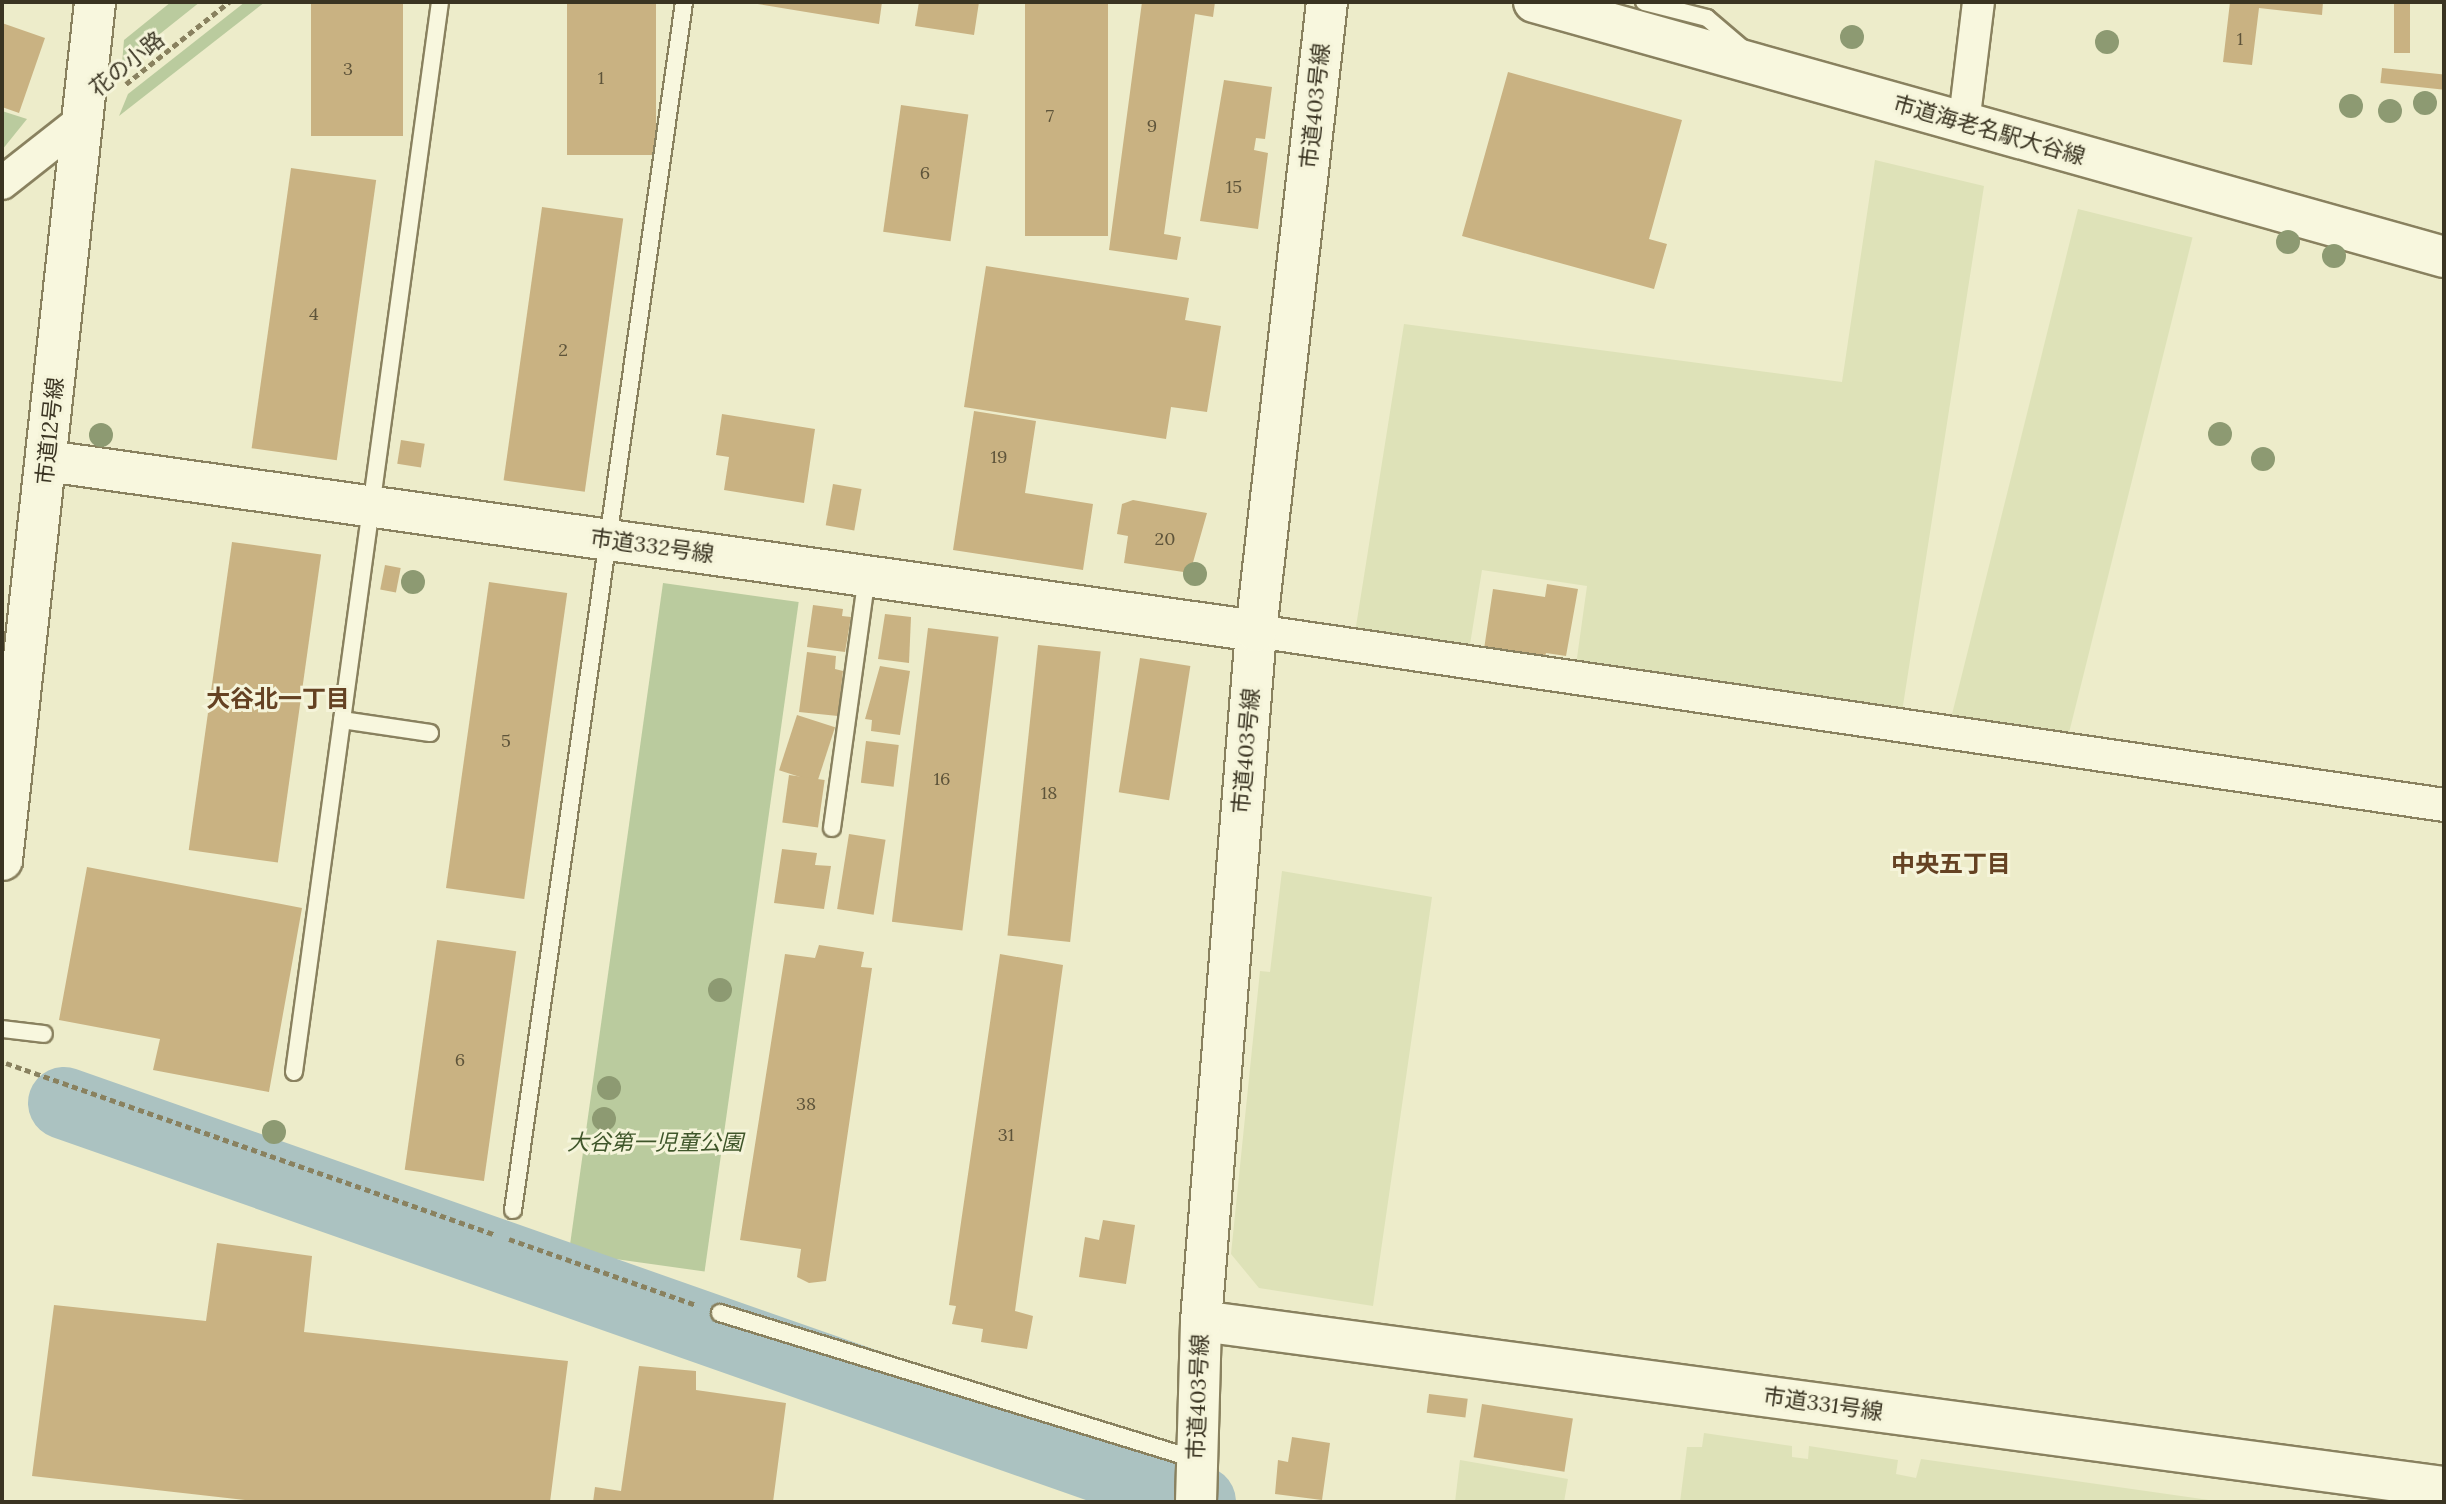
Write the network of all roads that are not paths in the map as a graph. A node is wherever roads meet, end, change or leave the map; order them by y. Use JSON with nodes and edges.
{"nodes":[{"id":1,"x":95,"y":2,"type":"edge"},
{"id":2,"x":440,"y":2,"type":"edge"},
{"id":3,"x":684,"y":2,"type":"edge"},
{"id":4,"x":1327,"y":2,"type":"edge"},
{"id":5,"x":1602,"y":2,"type":"edge"},
{"id":6,"x":1644,"y":2,"type":"edge"},
{"id":7,"x":1971,"y":2,"type":"edge"},
{"id":8,"x":1986,"y":2,"type":"edge"},
{"id":9,"x":1547,"y":6,"type":"edge"},
{"id":10,"x":1764,"y":66,"type":"junction"},
{"id":11,"x":82,"y":120,"type":"junction"},
{"id":12,"x":1964,"y":123,"type":"junction"},
{"id":13,"x":2,"y":183,"type":"edge"},
{"id":14,"x":2444,"y":257,"type":"edge"},
{"id":15,"x":47,"y":461,"type":"junction"},
{"id":16,"x":371,"y":506,"type":"junction"},
{"id":17,"x":608,"y":539,"type":"junction"},
{"id":18,"x":867,"y":577,"type":"junction"},
{"id":19,"x":1256,"y":631,"type":"junction"},
{"id":20,"x":342,"y":720,"type":"junction"},
{"id":21,"x":430,"y":733,"type":"dead end"},
{"id":22,"x":2444,"y":805,"type":"edge"},
{"id":23,"x":832,"y":828,"type":"dead end"},
{"id":24,"x":2,"y":860,"type":"edge"},
{"id":25,"x":2,"y":1029,"type":"edge"},
{"id":26,"x":44,"y":1034,"type":"dead end"},
{"id":27,"x":294,"y":1072,"type":"dead end"},
{"id":28,"x":513,"y":1210,"type":"dead end"},
{"id":29,"x":720,"y":1313,"type":"road end"},
{"id":30,"x":1201,"y":1321,"type":"junction"},
{"id":31,"x":1196,"y":1480,"type":"edge"},
{"id":32,"x":2444,"y":1487,"type":"edge"}],
"edges":[{"from":1,"to":11,"type":"street","name":"市道12号線"},
{"from":2,"to":16,"type":"lane"},
{"from":3,"to":17,"type":"lane"},
{"from":4,"to":19,"type":"street","name":"市道403号線"},
{"from":5,"to":9,"type":"lane"},
{"from":6,"to":10,"type":"lane"},
{"from":7,"to":12,"type":"lane"},
{"from":8,"to":12,"type":"lane"},
{"from":9,"to":10,"type":"street","name":"市道海老名駅大谷線"},
{"from":10,"to":12,"type":"street","name":"市道海老名駅大谷線"},
{"from":11,"to":13,"type":"street"},
{"from":11,"to":15,"type":"street","name":"市道12号線"},
{"from":12,"to":14,"type":"street","name":"市道海老名駅大谷線"},
{"from":15,"to":16,"type":"street","name":"市道332号線"},
{"from":15,"to":24,"type":"street","name":"市道12号線"},
{"from":16,"to":17,"type":"street","name":"市道332号線"},
{"from":16,"to":20,"type":"lane"},
{"from":17,"to":18,"type":"street","name":"市道332号線"},
{"from":17,"to":28,"type":"lane"},
{"from":18,"to":19,"type":"street","name":"市道332号線"},
{"from":18,"to":23,"type":"lane"},
{"from":19,"to":22,"type":"street"},
{"from":19,"to":30,"type":"street","name":"市道403号線"},
{"from":20,"to":21,"type":"lane"},
{"from":20,"to":27,"type":"lane"},
{"from":25,"to":26,"type":"lane"},
{"from":29,"to":31,"type":"lane"},
{"from":30,"to":31,"type":"street","name":"市道403号線"},
{"from":30,"to":32,"type":"street","name":"市道331号線"}]}
